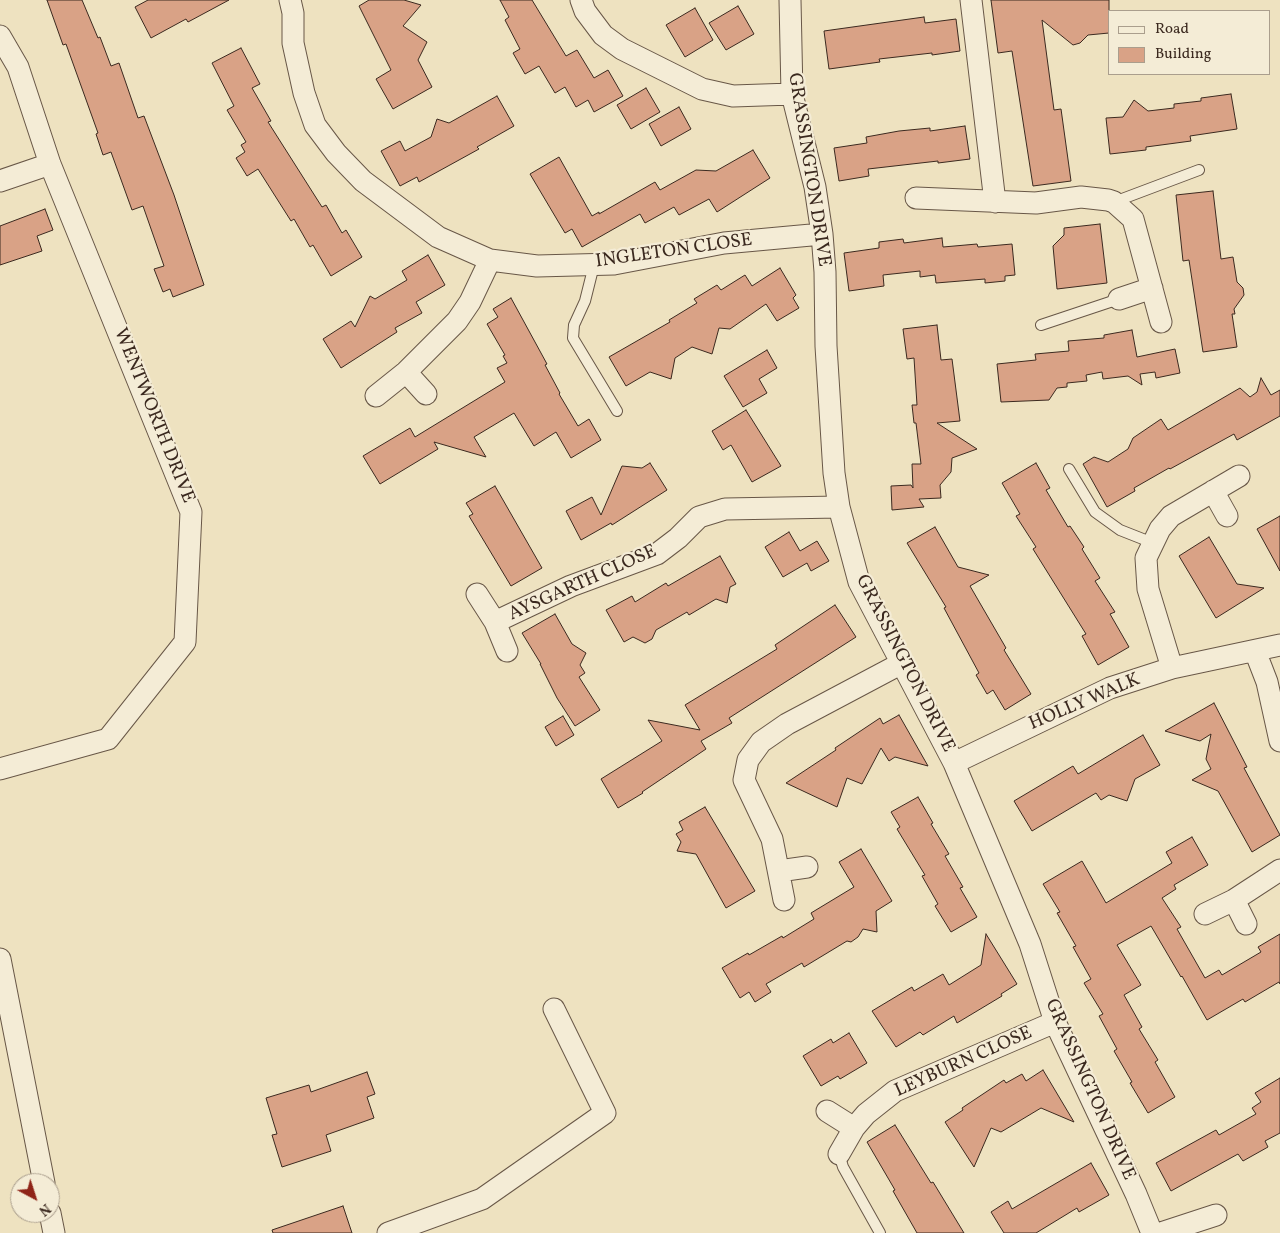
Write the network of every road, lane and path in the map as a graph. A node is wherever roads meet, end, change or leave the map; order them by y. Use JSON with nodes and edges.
{"nodes":[{"id":1,"x":290,"y":0,"type":"edge"},
{"id":2,"x":581,"y":0,"type":"edge"},
{"id":3,"x":790,"y":0,"type":"edge"},
{"id":4,"x":971,"y":0,"type":"edge"},
{"id":5,"x":0,"y":36,"type":"edge"},
{"id":6,"x":792,"y":94,"type":"junction"},
{"id":7,"x":50,"y":164,"type":"junction"},
{"id":8,"x":1199,"y":170,"type":"dead end"},
{"id":9,"x":0,"y":181,"type":"edge"},
{"id":10,"x":916,"y":198,"type":"dead end"},
{"id":11,"x":995,"y":202,"type":"junction"},
{"id":12,"x":1114,"y":202,"type":"junction"},
{"id":13,"x":822,"y":234,"type":"junction"},
{"id":14,"x":490,"y":260,"type":"junction"},
{"id":15,"x":594,"y":264,"type":"junction"},
{"id":16,"x":1152,"y":288,"type":"junction"},
{"id":17,"x":1119,"y":299,"type":"joint"},
{"id":18,"x":1161,"y":322,"type":"dead end"},
{"id":19,"x":1041,"y":325,"type":"dead end"},
{"id":20,"x":406,"y":372,"type":"junction"},
{"id":21,"x":426,"y":394,"type":"dead end"},
{"id":22,"x":376,"y":396,"type":"dead end"},
{"id":23,"x":617,"y":412,"type":"dead end"},
{"id":24,"x":1068,"y":469,"type":"dead end"},
{"id":25,"x":1239,"y":476,"type":"dead end"},
{"id":26,"x":1213,"y":491,"type":"junction"},
{"id":27,"x":839,"y":507,"type":"junction"},
{"id":28,"x":1227,"y":516,"type":"dead end"},
{"id":29,"x":1153,"y":543,"type":"junction"},
{"id":30,"x":477,"y":594,"type":"dead end"},
{"id":31,"x":494,"y":622,"type":"junction"},
{"id":32,"x":1280,"y":645,"type":"edge"},
{"id":33,"x":508,"y":651,"type":"dead end"},
{"id":34,"x":1255,"y":651,"type":"junction"},
{"id":35,"x":902,"y":663,"type":"junction"},
{"id":36,"x":1172,"y":668,"type":"junction"},
{"id":37,"x":1280,"y":741,"type":"edge"},
{"id":38,"x":954,"y":763,"type":"junction"},
{"id":39,"x":0,"y":769,"type":"edge"},
{"id":40,"x":807,"y":867,"type":"dead end"},
{"id":41,"x":1280,"y":870,"type":"edge"},
{"id":42,"x":779,"y":872,"type":"junction"},
{"id":43,"x":784,"y":900,"type":"dead end"},
{"id":44,"x":1234,"y":900,"type":"junction"},
{"id":45,"x":1206,"y":914,"type":"dead end"},
{"id":46,"x":1246,"y":924,"type":"dead end"},
{"id":47,"x":0,"y":959,"type":"edge"},
{"id":48,"x":554,"y":1009,"type":"dead end"},
{"id":49,"x":1055,"y":1022,"type":"junction"},
{"id":50,"x":827,"y":1111,"type":"dead end"},
{"id":51,"x":854,"y":1128,"type":"junction"},
{"id":52,"x":839,"y":1154,"type":"joint"},
{"id":53,"x":42,"y":1173,"type":"edge"},
{"id":54,"x":1216,"y":1215,"type":"dead end"},
{"id":55,"x":388,"y":1233,"type":"edge"},
{"id":56,"x":880,"y":1233,"type":"edge"},
{"id":57,"x":1152,"y":1233,"type":"edge"},
{"id":58,"x":1161,"y":1233,"type":"edge"}],
"edges":[{"from":1,"to":14,"type":"street","name":"INGLETON CLOSE"},
{"from":2,"to":6,"type":"street"},
{"from":3,"to":6,"type":"street","name":"GRASSINGTON DRIVE"},
{"from":4,"to":11,"type":"street"},
{"from":5,"to":7,"type":"street","name":"WENTWORTH DRIVE"},
{"from":6,"to":13,"type":"street","name":"GRASSINGTON DRIVE"},
{"from":7,"to":9,"type":"street"},
{"from":7,"to":39,"type":"street","name":"WENTWORTH DRIVE"},
{"from":8,"to":12,"type":"lane"},
{"from":10,"to":11,"type":"street"},
{"from":11,"to":12,"type":"street"},
{"from":12,"to":16,"type":"street"},
{"from":13,"to":15,"type":"street","name":"INGLETON CLOSE"},
{"from":13,"to":27,"type":"street","name":"GRASSINGTON DRIVE"},
{"from":14,"to":15,"type":"street","name":"INGLETON CLOSE"},
{"from":14,"to":20,"type":"street"},
{"from":15,"to":23,"type":"lane"},
{"from":16,"to":17,"type":"street"},
{"from":16,"to":18,"type":"street"},
{"from":17,"to":19,"type":"lane"},
{"from":20,"to":21,"type":"street"},
{"from":20,"to":22,"type":"street"},
{"from":24,"to":29,"type":"lane"},
{"from":25,"to":26,"type":"street"},
{"from":26,"to":28,"type":"street"},
{"from":26,"to":29,"type":"street"},
{"from":27,"to":31,"type":"street","name":"AYSGARTH CLOSE"},
{"from":27,"to":35,"type":"street","name":"GRASSINGTON DRIVE"},
{"from":29,"to":36,"type":"street"},
{"from":30,"to":31,"type":"street","name":"AYSGARTH CLOSE"},
{"from":31,"to":33,"type":"street","name":"AYSGARTH CLOSE"},
{"from":32,"to":34,"type":"street","name":"HOLLY WALK"},
{"from":34,"to":36,"type":"street","name":"HOLLY WALK"},
{"from":34,"to":37,"type":"street"},
{"from":35,"to":38,"type":"street","name":"GRASSINGTON DRIVE"},
{"from":35,"to":42,"type":"street"},
{"from":36,"to":38,"type":"street","name":"HOLLY WALK"},
{"from":38,"to":49,"type":"street","name":"GRASSINGTON DRIVE"},
{"from":40,"to":42,"type":"street"},
{"from":41,"to":44,"type":"street"},
{"from":42,"to":43,"type":"street"},
{"from":44,"to":45,"type":"street"},
{"from":44,"to":46,"type":"street"},
{"from":47,"to":53,"type":"street"},
{"from":48,"to":55,"type":"street"},
{"from":49,"to":51,"type":"street","name":"LEYBURN CLOSE"},
{"from":49,"to":57,"type":"street","name":"GRASSINGTON DRIVE"},
{"from":50,"to":51,"type":"street"},
{"from":51,"to":52,"type":"street","name":"LEYBURN CLOSE"},
{"from":52,"to":56,"type":"lane"},
{"from":54,"to":58,"type":"street"}]}
